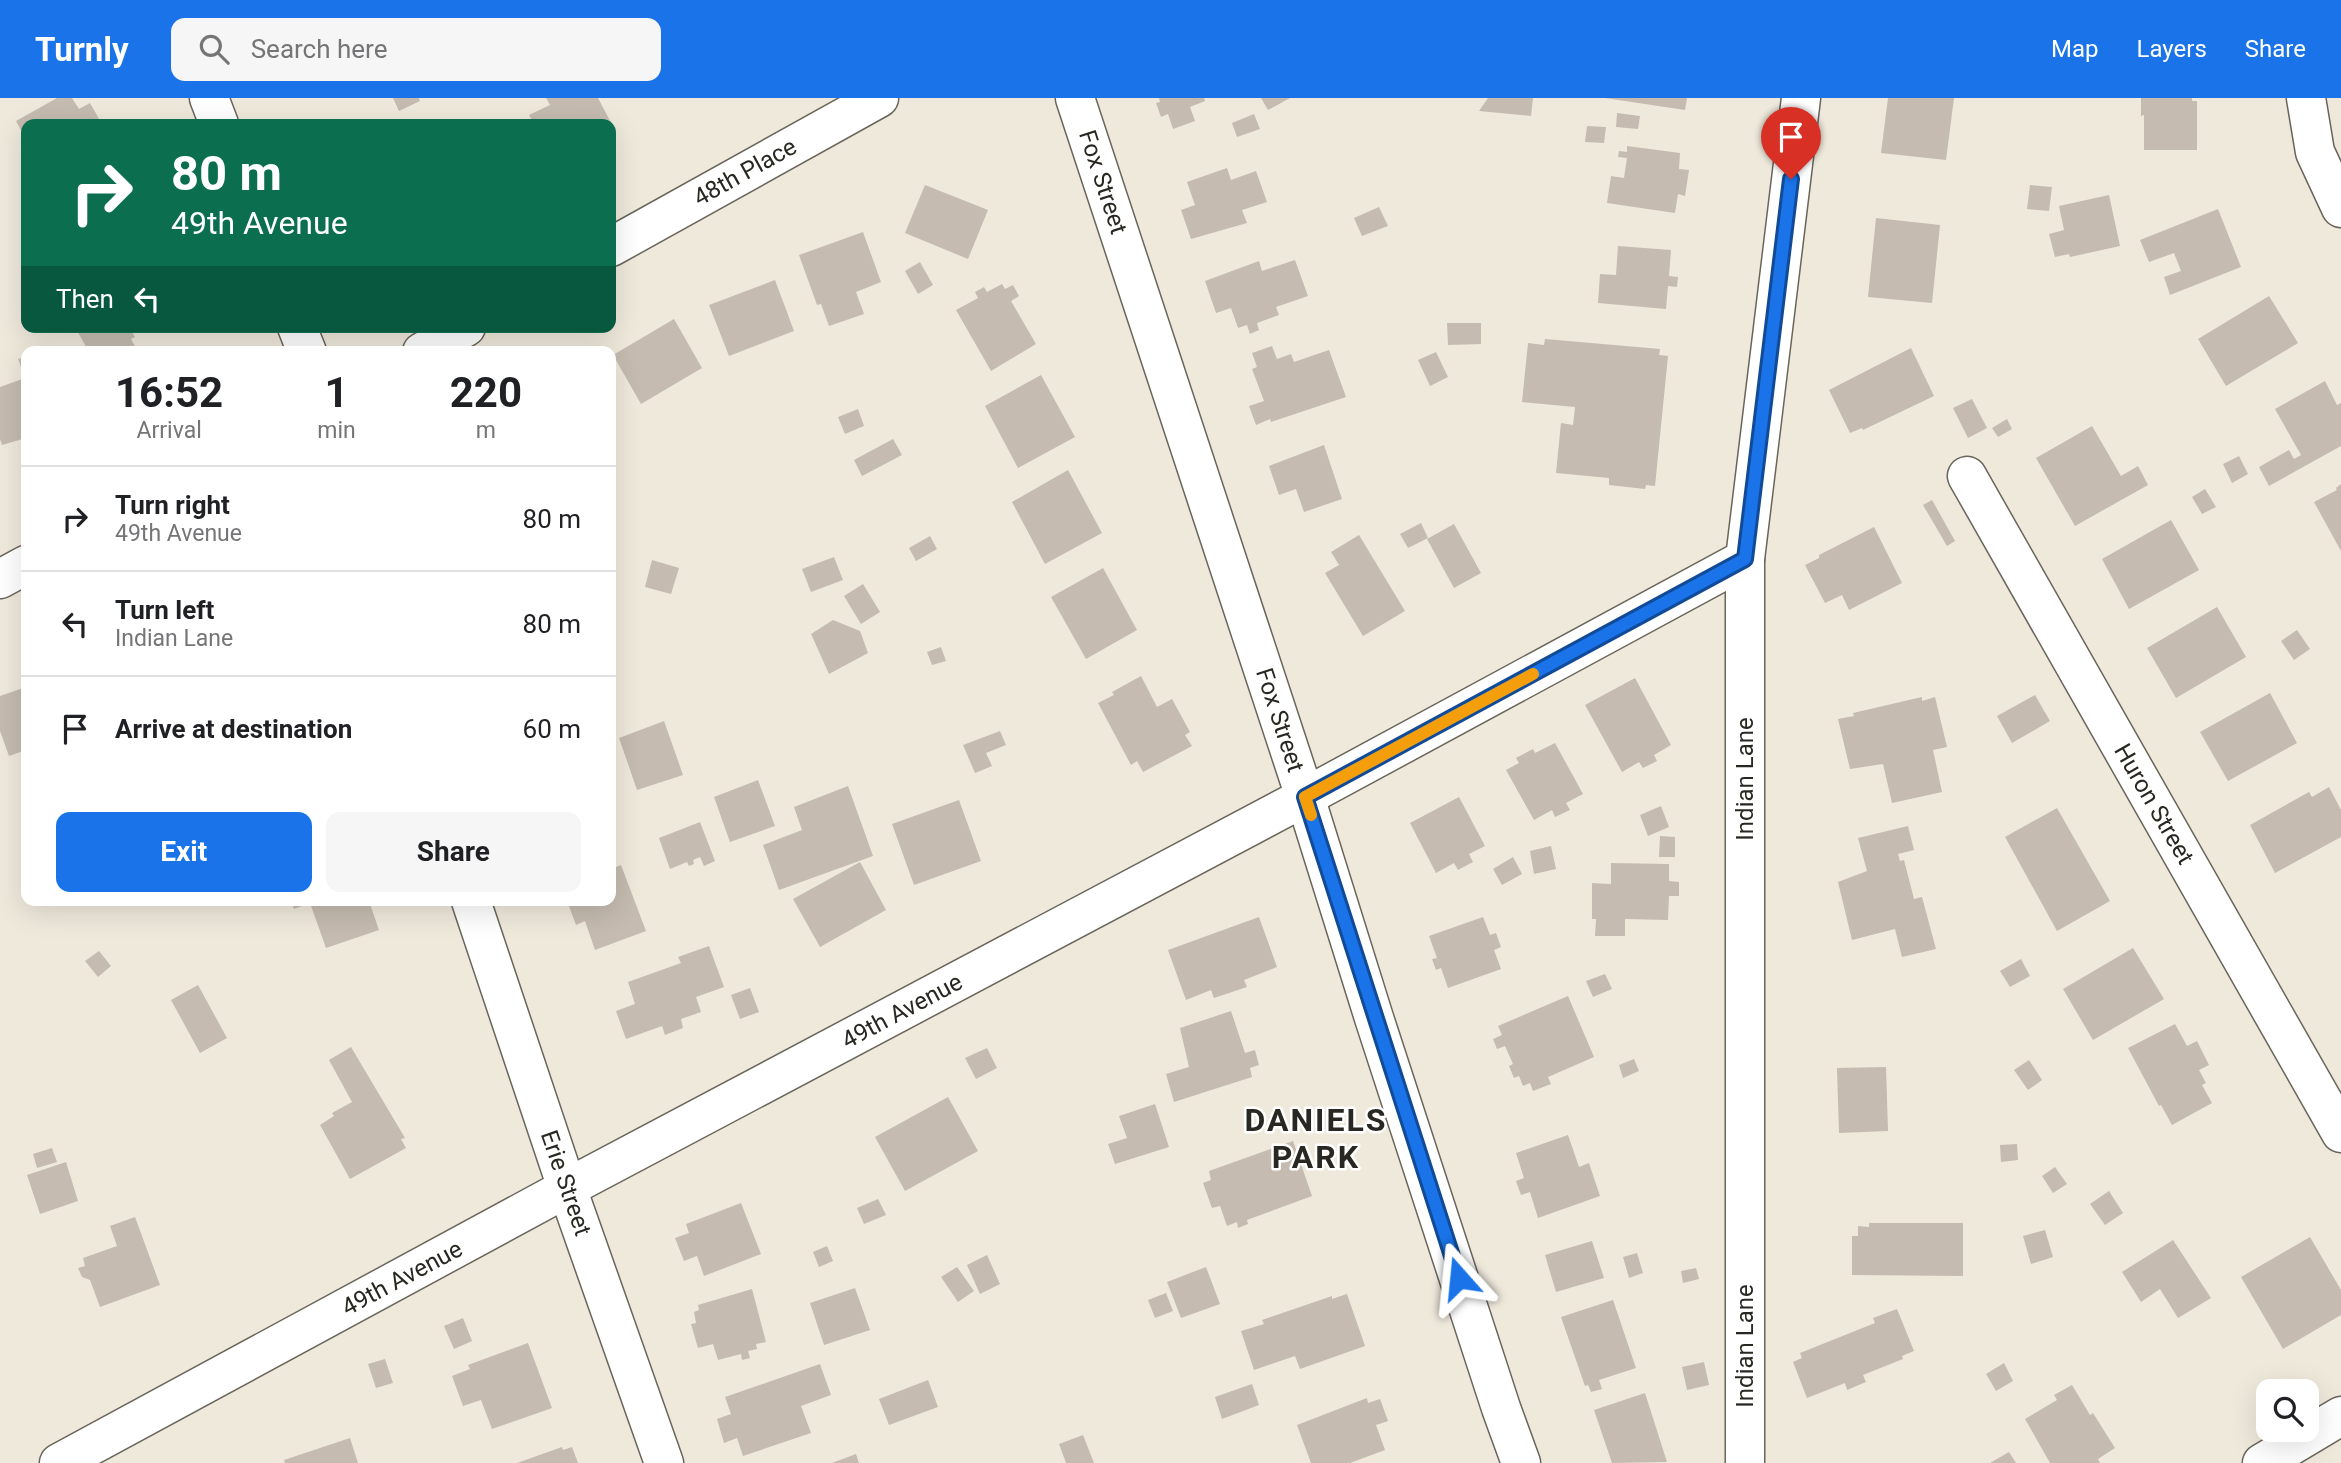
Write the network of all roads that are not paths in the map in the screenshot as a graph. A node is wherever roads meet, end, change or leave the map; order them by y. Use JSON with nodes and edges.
{"nodes":[{"id":1,"x":209,"y":98,"type":"edge"},
{"id":2,"x":879,"y":98,"type":"edge"},
{"id":3,"x":1075,"y":98,"type":"edge"},
{"id":4,"x":1801,"y":98,"type":"edge"},
{"id":5,"x":2306,"y":98,"type":"edge"},
{"id":6,"x":217,"y":119,"type":"edge"},
{"id":7,"x":2341,"y":208,"type":"edge"},
{"id":8,"x":616,"y":244,"type":"edge"},
{"id":9,"x":455,"y":333,"type":"edge"},
{"id":10,"x":433,"y":346,"type":"edge"},
{"id":11,"x":1967,"y":476,"type":"dead end"},
{"id":12,"x":1745,"y":559,"type":"junction"},
{"id":13,"x":21,"y":568,"type":"edge"},
{"id":14,"x":0,"y":579,"type":"edge"},
{"id":15,"x":1305,"y":797,"type":"junction"},
{"id":16,"x":473,"y":906,"type":"edge"},
{"id":17,"x":2341,"y":1133,"type":"edge"},
{"id":18,"x":568,"y":1188,"type":"junction"},
{"id":19,"x":2341,"y":1416,"type":"edge"},
{"id":20,"x":59,"y":1463,"type":"edge"},
{"id":21,"x":664,"y":1463,"type":"edge"},
{"id":22,"x":1521,"y":1463,"type":"edge"},
{"id":23,"x":1745,"y":1463,"type":"edge"},
{"id":24,"x":2262,"y":1463,"type":"edge"}],
"edges":[{"from":1,"to":6,"type":"street"},
{"from":2,"to":8,"type":"street","name":"48th Place"},
{"from":3,"to":15,"type":"street","name":"Fox Street"},
{"from":4,"to":12,"type":"street","name":"Indian Lane"},
{"from":5,"to":7,"type":"street"},
{"from":9,"to":10,"type":"street"},
{"from":11,"to":17,"type":"street","name":"Huron Street"},
{"from":12,"to":15,"type":"street","name":"49th Avenue"},
{"from":12,"to":23,"type":"street","name":"Indian Lane"},
{"from":13,"to":14,"type":"street"},
{"from":15,"to":18,"type":"street","name":"49th Avenue"},
{"from":15,"to":22,"type":"street","name":"Fox Street"},
{"from":16,"to":18,"type":"street","name":"Erie Street"},
{"from":18,"to":20,"type":"street","name":"49th Avenue"},
{"from":18,"to":21,"type":"street","name":"Erie Street"},
{"from":19,"to":24,"type":"street"}]}
